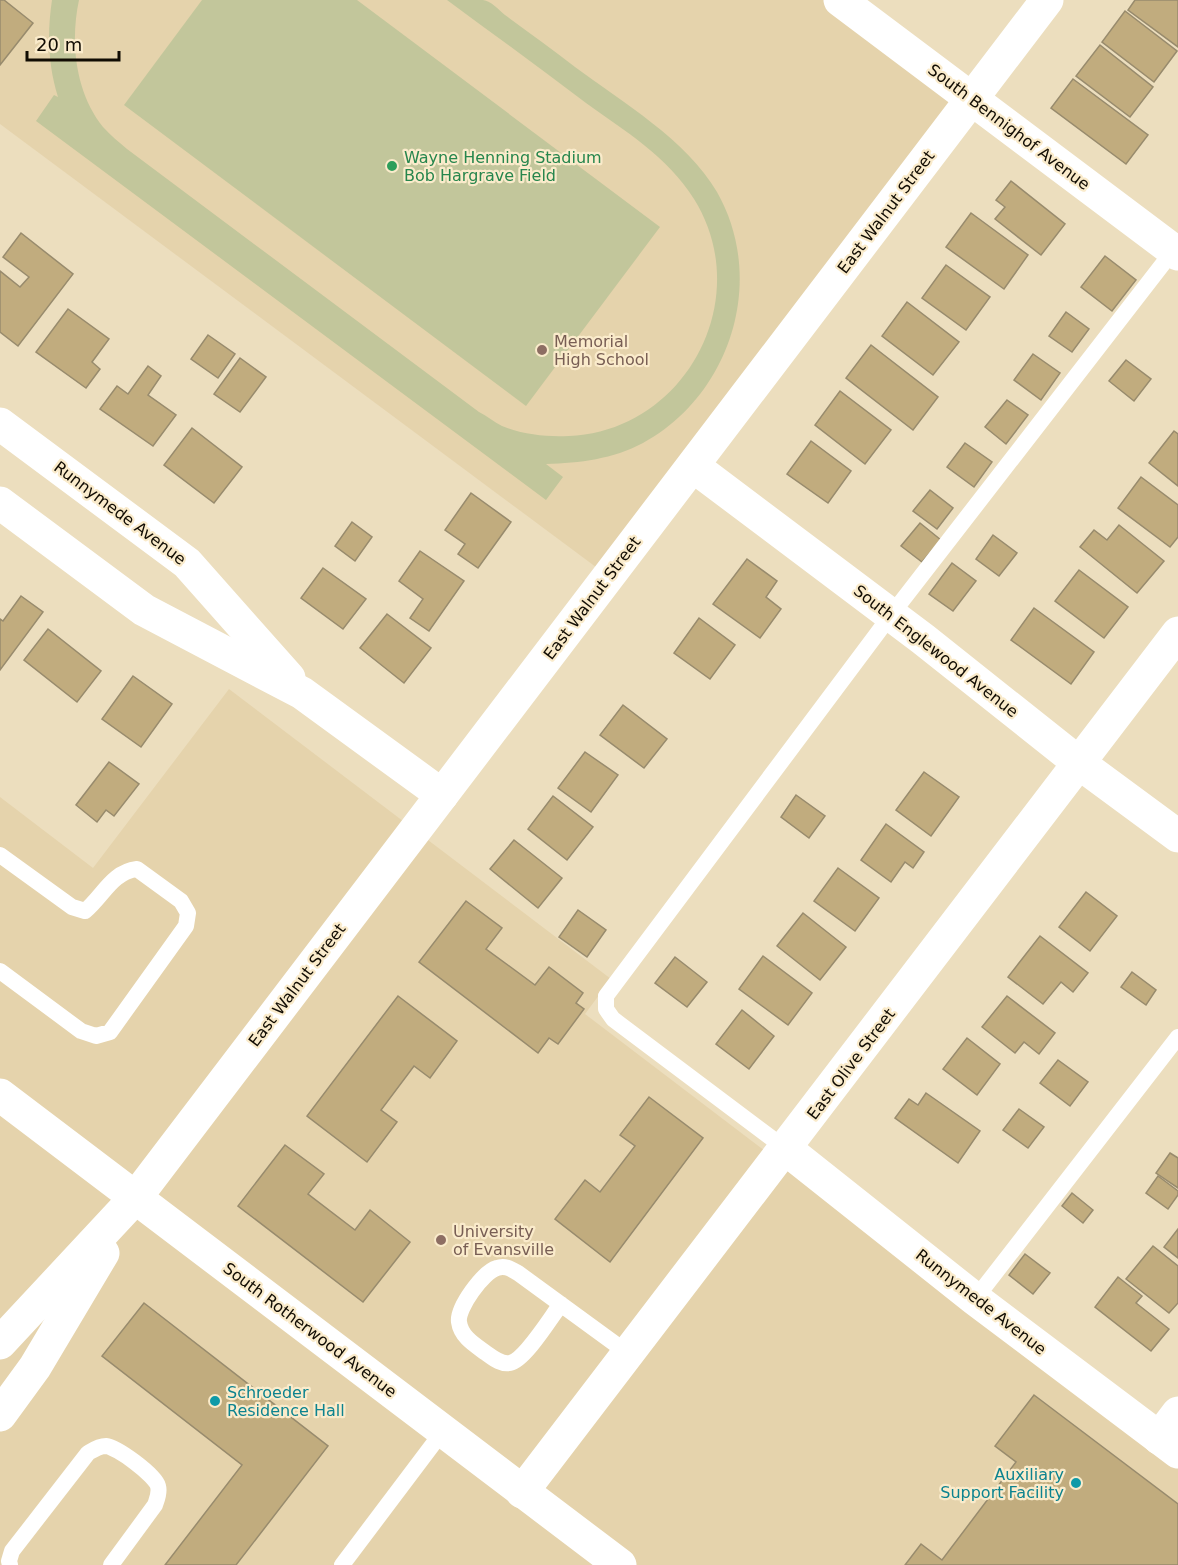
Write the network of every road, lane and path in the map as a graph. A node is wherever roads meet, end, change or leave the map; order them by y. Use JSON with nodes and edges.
{"nodes":[{"id":1,"x":840,"y":0,"type":"edge"},
{"id":2,"x":1047,"y":0,"type":"edge"},
{"id":3,"x":972,"y":99,"type":"junction"},
{"id":4,"x":1176,"y":250,"type":"edge"},
{"id":5,"x":0,"y":424,"type":"edge"},
{"id":6,"x":693,"y":466,"type":"junction"},
{"id":7,"x":0,"y":503,"type":"edge"},
{"id":8,"x":891,"y":615,"type":"junction"},
{"id":9,"x":1178,"y":633,"type":"edge"},
{"id":10,"x":302,"y":693,"type":"junction"},
{"id":11,"x":1079,"y":763,"type":"junction"},
{"id":12,"x":442,"y":795,"type":"junction"},
{"id":13,"x":1178,"y":836,"type":"edge"},
{"id":14,"x":0,"y":855,"type":"edge"},
{"id":15,"x":0,"y":971,"type":"edge"},
{"id":16,"x":1178,"y":1037,"type":"edge"},
{"id":17,"x":0,"y":1095,"type":"edge"},
{"id":18,"x":786,"y":1149,"type":"junction"},
{"id":19,"x":136,"y":1197,"type":"junction"},
{"id":20,"x":975,"y":1299,"type":"junction"},
{"id":21,"x":561,"y":1304,"type":"junction"},
{"id":22,"x":0,"y":1343,"type":"edge"},
{"id":23,"x":629,"y":1354,"type":"junction"},
{"id":24,"x":0,"y":1415,"type":"edge"},
{"id":25,"x":442,"y":1431,"type":"junction"},
{"id":26,"x":1172,"y":1434,"type":"edge"},
{"id":27,"x":522,"y":1492,"type":"junction"},
{"id":28,"x":10,"y":1565,"type":"edge"},
{"id":29,"x":111,"y":1565,"type":"edge"},
{"id":30,"x":342,"y":1565,"type":"edge"},
{"id":31,"x":620,"y":1565,"type":"edge"}],
"edges":[{"from":1,"to":3,"type":"street","name":"South Bennighof Avenue"},
{"from":2,"to":3,"type":"street","name":"East Walnut Street"},
{"from":3,"to":4,"type":"street","name":"South Bennighof Avenue"},
{"from":3,"to":6,"type":"street","name":"East Walnut Street"},
{"from":4,"to":8,"type":"lane"},
{"from":5,"to":10,"type":"street","name":"Runnymede Avenue"},
{"from":6,"to":8,"type":"street","name":"South Englewood Avenue"},
{"from":6,"to":12,"type":"street","name":"East Walnut Street"},
{"from":7,"to":10,"type":"street","name":"Runnymede Avenue"},
{"from":8,"to":11,"type":"street","name":"South Englewood Avenue"},
{"from":8,"to":18,"type":"lane"},
{"from":9,"to":11,"type":"street","name":"East Olive Street"},
{"from":10,"to":12,"type":"street","name":"Runnymede Avenue"},
{"from":11,"to":13,"type":"street","name":"South Englewood Avenue"},
{"from":11,"to":18,"type":"street","name":"East Olive Street"},
{"from":12,"to":19,"type":"street","name":"East Walnut Street"},
{"from":14,"to":15,"type":"lane"},
{"from":16,"to":20,"type":"lane"},
{"from":17,"to":19,"type":"street","name":"South Rotherwood Avenue"},
{"from":18,"to":20,"type":"street","name":"Runnymede Avenue"},
{"from":18,"to":23,"type":"street","name":"East Olive Street"},
{"from":19,"to":22,"type":"street","name":"East Walnut Street"},
{"from":19,"to":24,"type":"street","name":"East Walnut Street"},
{"from":19,"to":25,"type":"street","name":"South Rotherwood Avenue"},
{"from":20,"to":26,"type":"street","name":"Runnymede Avenue"},
{"from":21,"to":21,"type":"lane"},
{"from":21,"to":23,"type":"lane"},
{"from":23,"to":27,"type":"street","name":"East Olive Street"},
{"from":25,"to":27,"type":"street","name":"South Rotherwood Avenue"},
{"from":25,"to":30,"type":"lane"},
{"from":27,"to":31,"type":"street","name":"South Rotherwood Avenue"},
{"from":28,"to":29,"type":"lane"}]}
